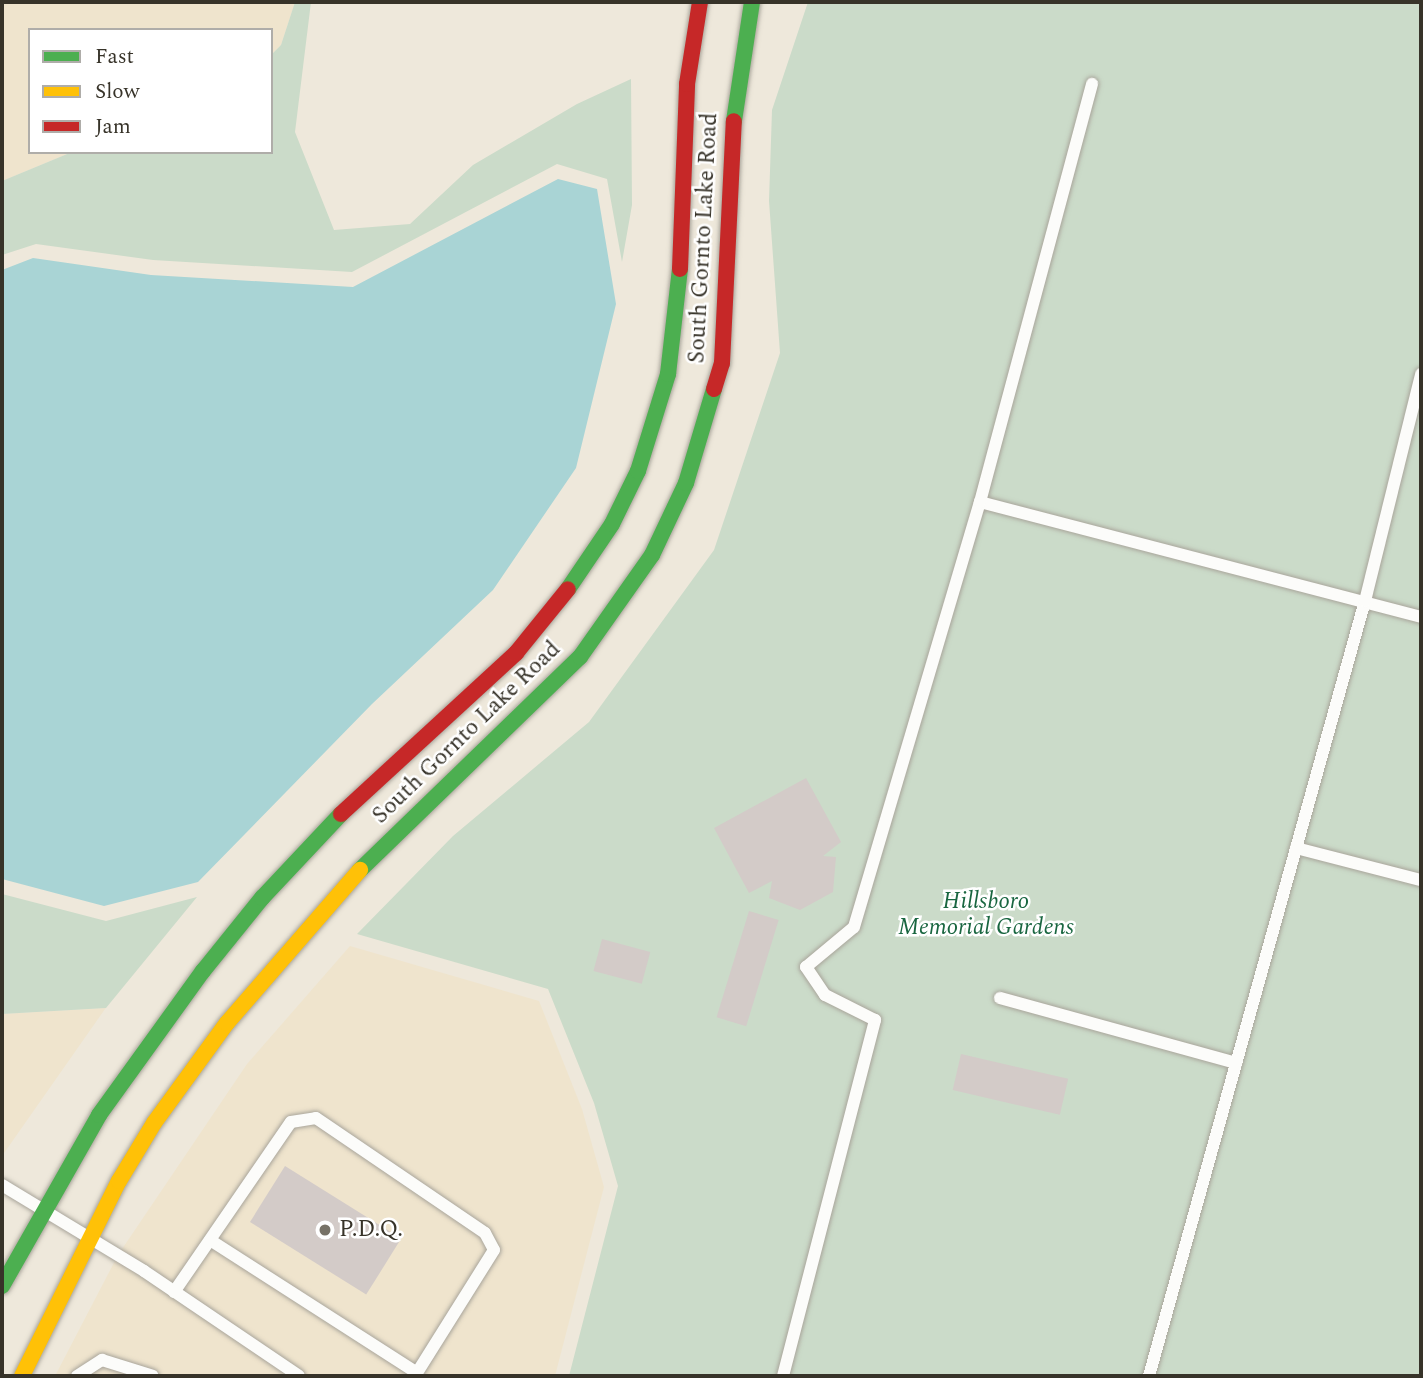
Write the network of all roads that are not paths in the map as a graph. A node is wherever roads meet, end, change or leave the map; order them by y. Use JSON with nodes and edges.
{"nodes":[{"id":1,"x":700,"y":2,"type":"edge"},
{"id":2,"x":752,"y":2,"type":"edge"},
{"id":3,"x":1092,"y":84,"type":"dead end"},
{"id":4,"x":1421,"y":374,"type":"edge"},
{"id":5,"x":980,"y":502,"type":"junction"},
{"id":6,"x":1365,"y":601,"type":"junction"},
{"id":7,"x":1421,"y":617,"type":"edge"},
{"id":8,"x":1296,"y":848,"type":"junction"},
{"id":9,"x":1421,"y":880,"type":"edge"},
{"id":10,"x":1000,"y":998,"type":"dead end"},
{"id":11,"x":1236,"y":1063,"type":"junction"},
{"id":12,"x":2,"y":1185,"type":"edge"},
{"id":13,"x":43,"y":1211,"type":"junction"},
{"id":14,"x":88,"y":1238,"type":"junction"},
{"id":15,"x":210,"y":1240,"type":"junction"},
{"id":16,"x":2,"y":1286,"type":"edge"},
{"id":17,"x":174,"y":1292,"type":"junction"},
{"id":18,"x":281,"y":1371,"type":"edge"},
{"id":19,"x":416,"y":1375,"type":"edge"},
{"id":20,"x":22,"y":1376,"type":"edge"},
{"id":21,"x":78,"y":1376,"type":"edge"},
{"id":22,"x":153,"y":1376,"type":"edge"},
{"id":23,"x":299,"y":1376,"type":"edge"},
{"id":24,"x":783,"y":1376,"type":"edge"},
{"id":25,"x":1149,"y":1376,"type":"edge"}],
"edges":[{"from":1,"to":13,"type":"street","name":"South Gornto Lake Road"},
{"from":2,"to":14,"type":"street","name":"South Gornto Lake Road"},
{"from":3,"to":5,"type":"lane"},
{"from":4,"to":6,"type":"lane"},
{"from":5,"to":6,"type":"lane"},
{"from":5,"to":24,"type":"lane"},
{"from":6,"to":7,"type":"lane"},
{"from":6,"to":8,"type":"lane"},
{"from":8,"to":9,"type":"lane"},
{"from":8,"to":11,"type":"lane"},
{"from":10,"to":11,"type":"lane"},
{"from":11,"to":25,"type":"lane"},
{"from":12,"to":13,"type":"lane"},
{"from":13,"to":14,"type":"lane"},
{"from":13,"to":16,"type":"street","name":"South Gornto Lake Road"},
{"from":14,"to":17,"type":"lane"},
{"from":14,"to":20,"type":"street","name":"South Gornto Lake Road"},
{"from":15,"to":17,"type":"lane"},
{"from":15,"to":19,"type":"lane"},
{"from":15,"to":19,"type":"lane"},
{"from":17,"to":18,"type":"lane"},
{"from":18,"to":23,"type":"lane"},
{"from":21,"to":22,"type":"lane"}]}
